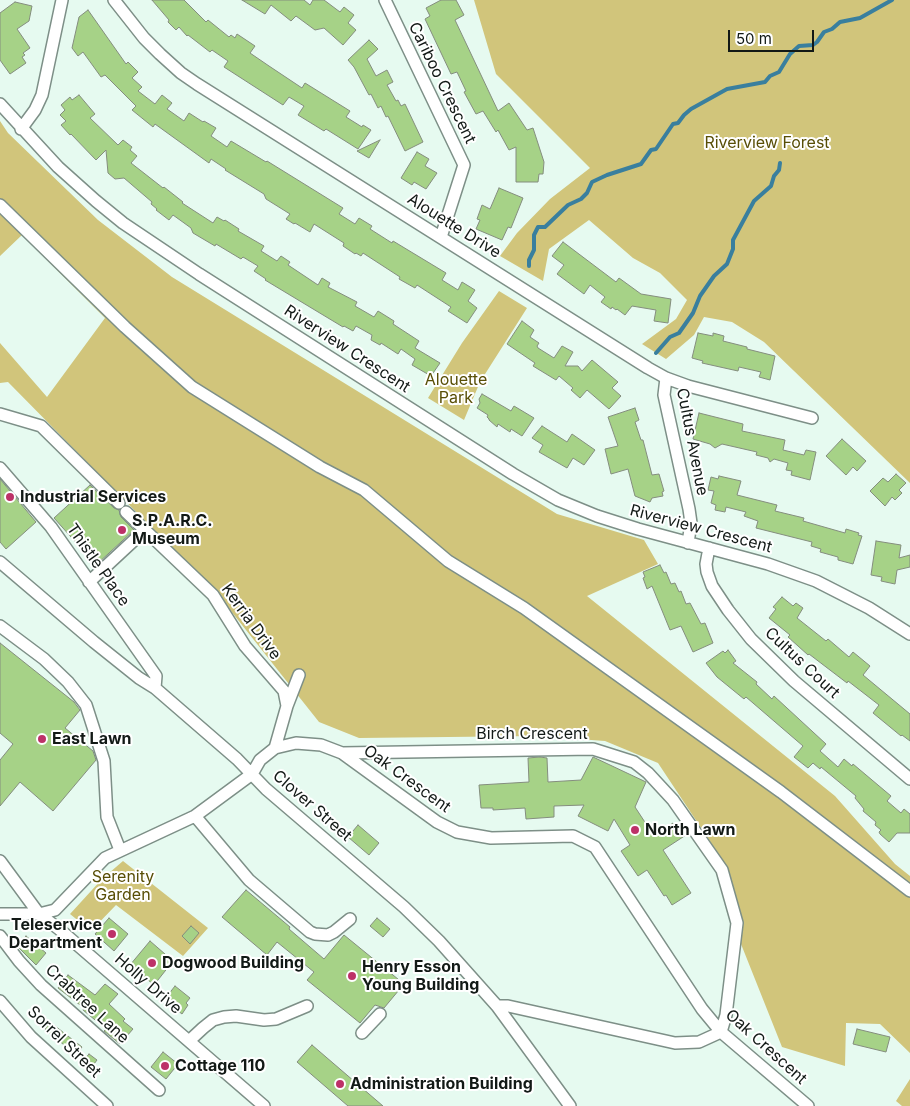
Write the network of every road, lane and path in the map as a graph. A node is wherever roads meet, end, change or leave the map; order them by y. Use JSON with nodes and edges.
{"nodes":[{"id":1,"x":62,"y":0,"type":"edge"},
{"id":2,"x":114,"y":0,"type":"edge"},
{"id":3,"x":385,"y":0,"type":"edge"},
{"id":4,"x":0,"y":104,"type":"edge"},
{"id":5,"x":22,"y":128,"type":"junction"},
{"id":6,"x":0,"y":205,"type":"edge"},
{"id":7,"x":440,"y":237,"type":"junction"},
{"id":8,"x":666,"y":378,"type":"junction"},
{"id":9,"x":0,"y":414,"type":"edge"},
{"id":10,"x":812,"y":418,"type":"dead end"},
{"id":11,"x":0,"y":468,"type":"edge"},
{"id":12,"x":145,"y":530,"type":"junction"},
{"id":13,"x":688,"y":543,"type":"junction"},
{"id":14,"x":709,"y":548,"type":"junction"},
{"id":15,"x":0,"y":562,"type":"edge"},
{"id":16,"x":90,"y":582,"type":"junction"},
{"id":17,"x":0,"y":626,"type":"edge"},
{"id":18,"x":909,"y":630,"type":"edge"},
{"id":19,"x":299,"y":675,"type":"dead end"},
{"id":20,"x":155,"y":688,"type":"junction"},
{"id":21,"x":287,"y":706,"type":"junction"},
{"id":22,"x":275,"y":748,"type":"junction"},
{"id":23,"x":342,"y":753,"type":"junction"},
{"id":24,"x":252,"y":774,"type":"junction"},
{"id":25,"x":910,"y":779,"type":"edge"},
{"id":26,"x":195,"y":816,"type":"junction"},
{"id":27,"x":120,"y":850,"type":"junction"},
{"id":28,"x":0,"y":861,"type":"edge"},
{"id":29,"x":910,"y":891,"type":"edge"},
{"id":30,"x":39,"y":914,"type":"junction"},
{"id":31,"x":2,"y":917,"type":"edge"},
{"id":32,"x":350,"y":919,"type":"dead end"},
{"id":33,"x":0,"y":936,"type":"edge"},
{"id":34,"x":0,"y":1000,"type":"edge"},
{"id":35,"x":307,"y":1006,"type":"dead end"},
{"id":36,"x":497,"y":1006,"type":"junction"},
{"id":37,"x":380,"y":1014,"type":"dead end"},
{"id":38,"x":721,"y":1032,"type":"junction"},
{"id":39,"x":362,"y":1033,"type":"dead end"},
{"id":40,"x":189,"y":1041,"type":"junction"},
{"id":41,"x":159,"y":1090,"type":"dead end"},
{"id":42,"x":107,"y":1106,"type":"edge"},
{"id":43,"x":264,"y":1106,"type":"edge"},
{"id":44,"x":570,"y":1106,"type":"edge"},
{"id":45,"x":808,"y":1106,"type":"edge"}],
"edges":[{"from":1,"to":5,"type":"street"},
{"from":2,"to":7,"type":"street","name":"Alouette Drive"},
{"from":3,"to":7,"type":"street","name":"Cariboo Crescent"},
{"from":4,"to":5,"type":"street","name":"Riverview Crescent"},
{"from":5,"to":13,"type":"street","name":"Riverview Crescent"},
{"from":6,"to":29,"type":"street"},
{"from":7,"to":8,"type":"street","name":"Alouette Drive"},
{"from":8,"to":10,"type":"street","name":"Alouette Drive"},
{"from":8,"to":13,"type":"street","name":"Cultus Avenue"},
{"from":9,"to":12,"type":"street","name":"Kerria Drive"},
{"from":11,"to":16,"type":"street","name":"Thistle Place"},
{"from":12,"to":16,"type":"street"},
{"from":12,"to":21,"type":"street","name":"Kerria Drive"},
{"from":13,"to":14,"type":"street","name":"Riverview Crescent"},
{"from":14,"to":18,"type":"street","name":"Riverview Crescent"},
{"from":14,"to":25,"type":"street","name":"Cultus Court"},
{"from":15,"to":20,"type":"street","name":"Clover Street"},
{"from":16,"to":20,"type":"street","name":"Thistle Place"},
{"from":17,"to":27,"type":"street"},
{"from":19,"to":21,"type":"street"},
{"from":20,"to":24,"type":"street","name":"Clover Street"},
{"from":21,"to":22,"type":"street"},
{"from":22,"to":23,"type":"street","name":"Oak Crescent"},
{"from":22,"to":24,"type":"street"},
{"from":23,"to":38,"type":"street","name":"Oak Crescent"},
{"from":23,"to":38,"type":"street","name":"Birch Crescent"},
{"from":24,"to":26,"type":"street"},
{"from":24,"to":36,"type":"street","name":"Clover Street"},
{"from":26,"to":27,"type":"street"},
{"from":26,"to":32,"type":"street"},
{"from":27,"to":30,"type":"street"},
{"from":28,"to":30,"type":"street","name":"Holly Drive"},
{"from":30,"to":31,"type":"street"},
{"from":30,"to":40,"type":"street","name":"Holly Drive"},
{"from":33,"to":41,"type":"street","name":"Crabtree Lane"},
{"from":34,"to":42,"type":"street","name":"Sorrel Street"},
{"from":35,"to":40,"type":"street"},
{"from":36,"to":38,"type":"street"},
{"from":36,"to":44,"type":"street","name":"Clover Street"},
{"from":37,"to":39,"type":"street"},
{"from":38,"to":45,"type":"street","name":"Oak Crescent"},
{"from":40,"to":43,"type":"street","name":"Holly Drive"}]}
